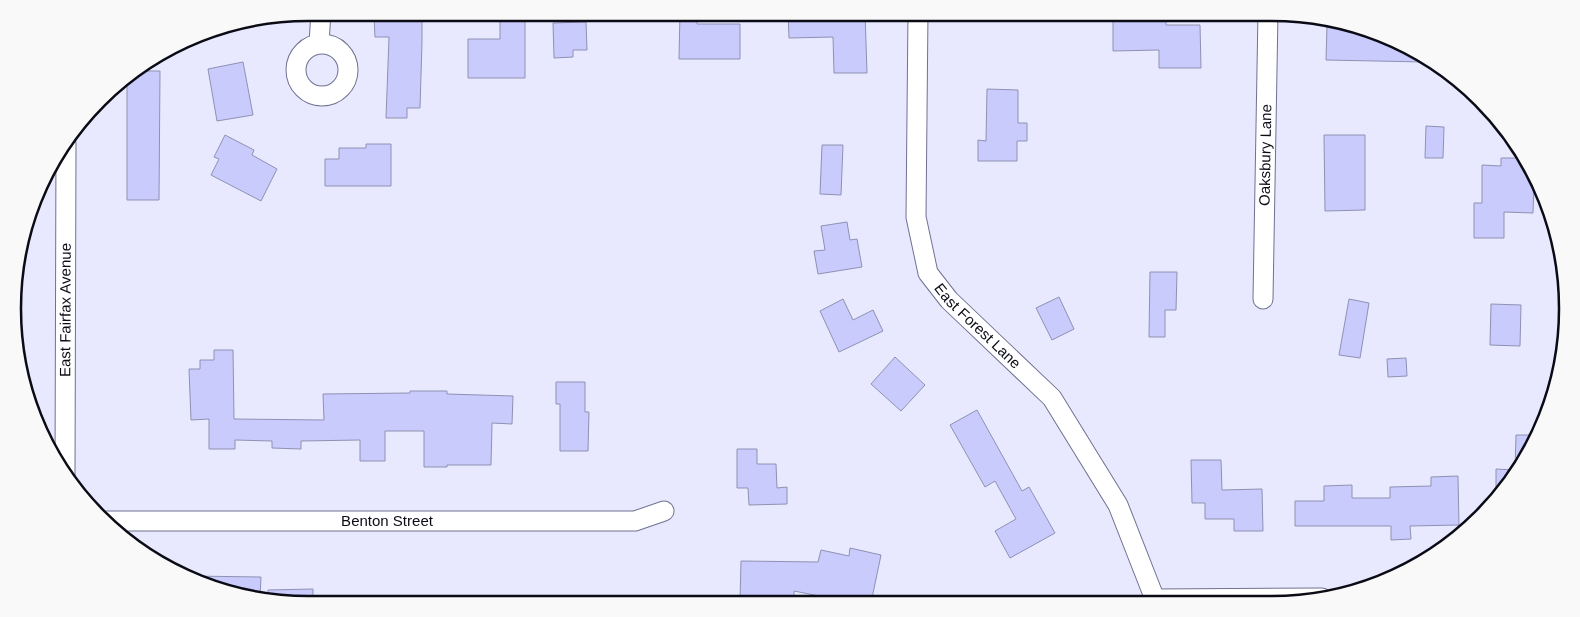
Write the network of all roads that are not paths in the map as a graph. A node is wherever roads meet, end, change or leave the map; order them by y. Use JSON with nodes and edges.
{"nodes":[{"id":1,"x":320,"y":21,"type":"edge"},
{"id":2,"x":918,"y":21,"type":"edge"},
{"id":3,"x":1268,"y":21,"type":"edge"},
{"id":4,"x":319,"y":43,"type":"dead end"},
{"id":5,"x":66,"y":155,"type":"edge"},
{"id":6,"x":1263,"y":299,"type":"dead end"},
{"id":7,"x":65,"y":460,"type":"edge"},
{"id":8,"x":664,"y":511,"type":"dead end"},
{"id":9,"x":116,"y":521,"type":"edge"},
{"id":10,"x":1154,"y":596,"type":"edge"}],
"edges":[{"from":1,"to":4,"type":"street"},
{"from":2,"to":10,"type":"street","name":"East Forest Lane"},
{"from":3,"to":6,"type":"street","name":"Oaksbury Lane"},
{"from":5,"to":7,"type":"street","name":"East Fairfax Avenue"},
{"from":8,"to":9,"type":"street","name":"Benton Street"}]}
